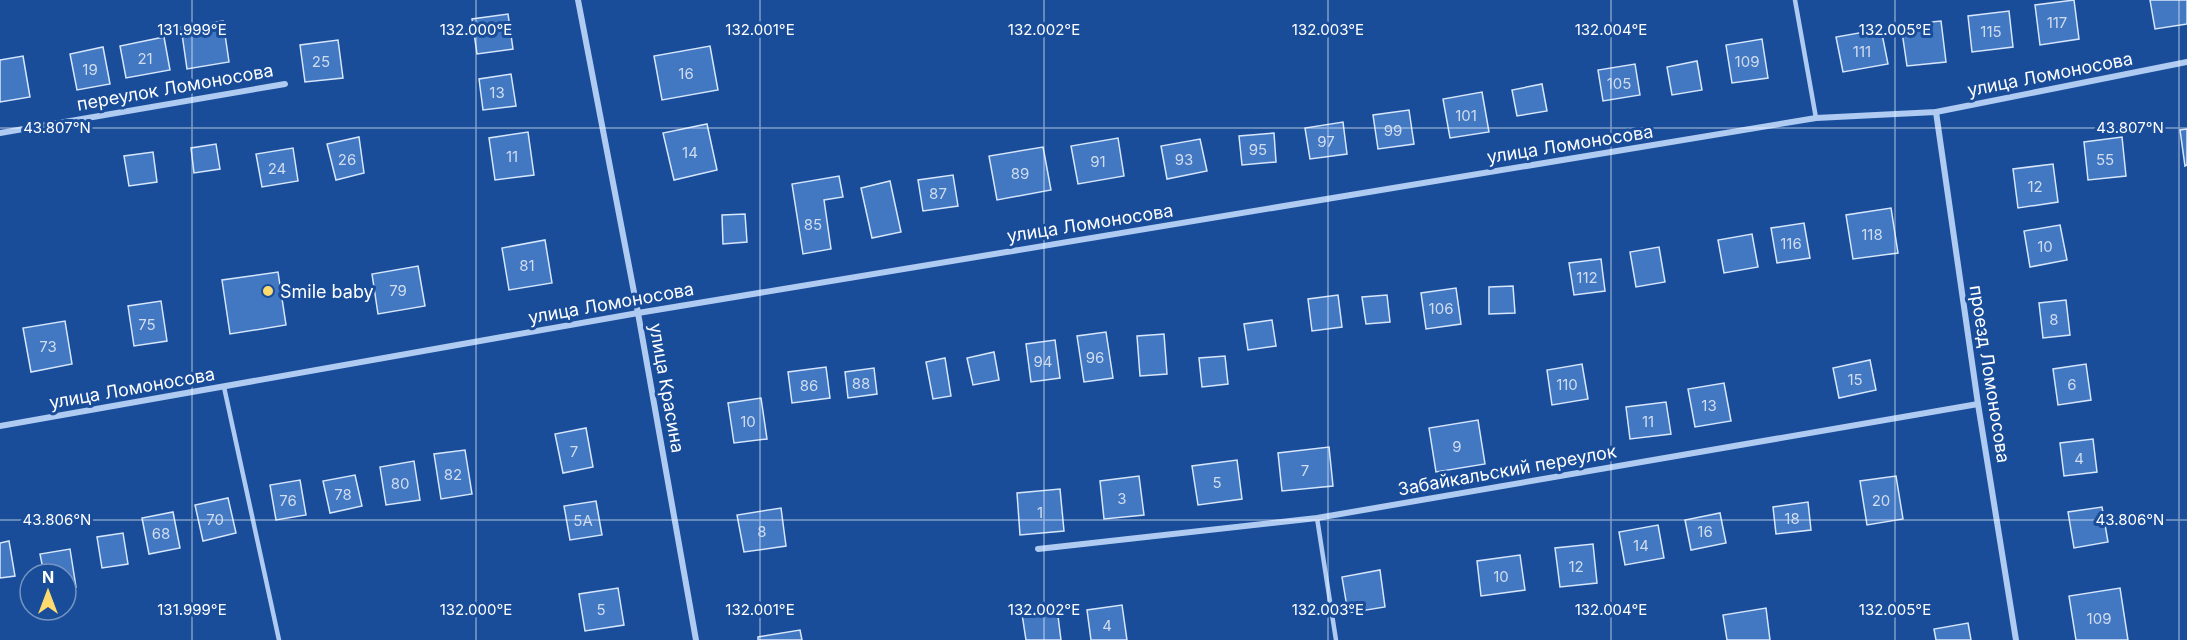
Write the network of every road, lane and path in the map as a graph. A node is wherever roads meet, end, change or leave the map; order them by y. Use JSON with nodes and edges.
{"nodes":[{"id":1,"x":578,"y":0,"type":"edge"},
{"id":2,"x":1795,"y":0,"type":"edge"},
{"id":3,"x":2187,"y":62,"type":"edge"},
{"id":4,"x":285,"y":84,"type":"dead end"},
{"id":5,"x":1936,"y":111,"type":"junction"},
{"id":6,"x":1816,"y":118,"type":"junction"},
{"id":7,"x":0,"y":133,"type":"edge"},
{"id":8,"x":638,"y":313,"type":"junction"},
{"id":9,"x":224,"y":387,"type":"junction"},
{"id":10,"x":1978,"y":404,"type":"junction"},
{"id":11,"x":0,"y":426,"type":"edge"},
{"id":12,"x":1317,"y":518,"type":"junction"},
{"id":13,"x":1038,"y":549,"type":"dead end"},
{"id":14,"x":279,"y":640,"type":"edge"},
{"id":15,"x":696,"y":640,"type":"edge"},
{"id":16,"x":1336,"y":640,"type":"edge"},
{"id":17,"x":2016,"y":640,"type":"edge"}],
"edges":[{"from":1,"to":8,"type":"street","name":"улица Красина"},
{"from":2,"to":6,"type":"lane"},
{"from":3,"to":5,"type":"street","name":"улица Ломоносова"},
{"from":4,"to":7,"type":"street","name":"переулок Ломоносова"},
{"from":5,"to":6,"type":"street","name":"улица Ломоносова"},
{"from":5,"to":10,"type":"street","name":"проезд Ломоносова"},
{"from":6,"to":8,"type":"street","name":"улица Ломоносова"},
{"from":8,"to":9,"type":"street","name":"улица Ломоносова"},
{"from":8,"to":15,"type":"street","name":"улица Красина"},
{"from":9,"to":11,"type":"street","name":"улица Ломоносова"},
{"from":9,"to":14,"type":"lane"},
{"from":10,"to":12,"type":"street","name":"Забайкальский переулок"},
{"from":10,"to":17,"type":"street","name":"проезд Ломоносова"},
{"from":12,"to":13,"type":"street","name":"Забайкальский переулок"},
{"from":12,"to":16,"type":"lane"}]}
